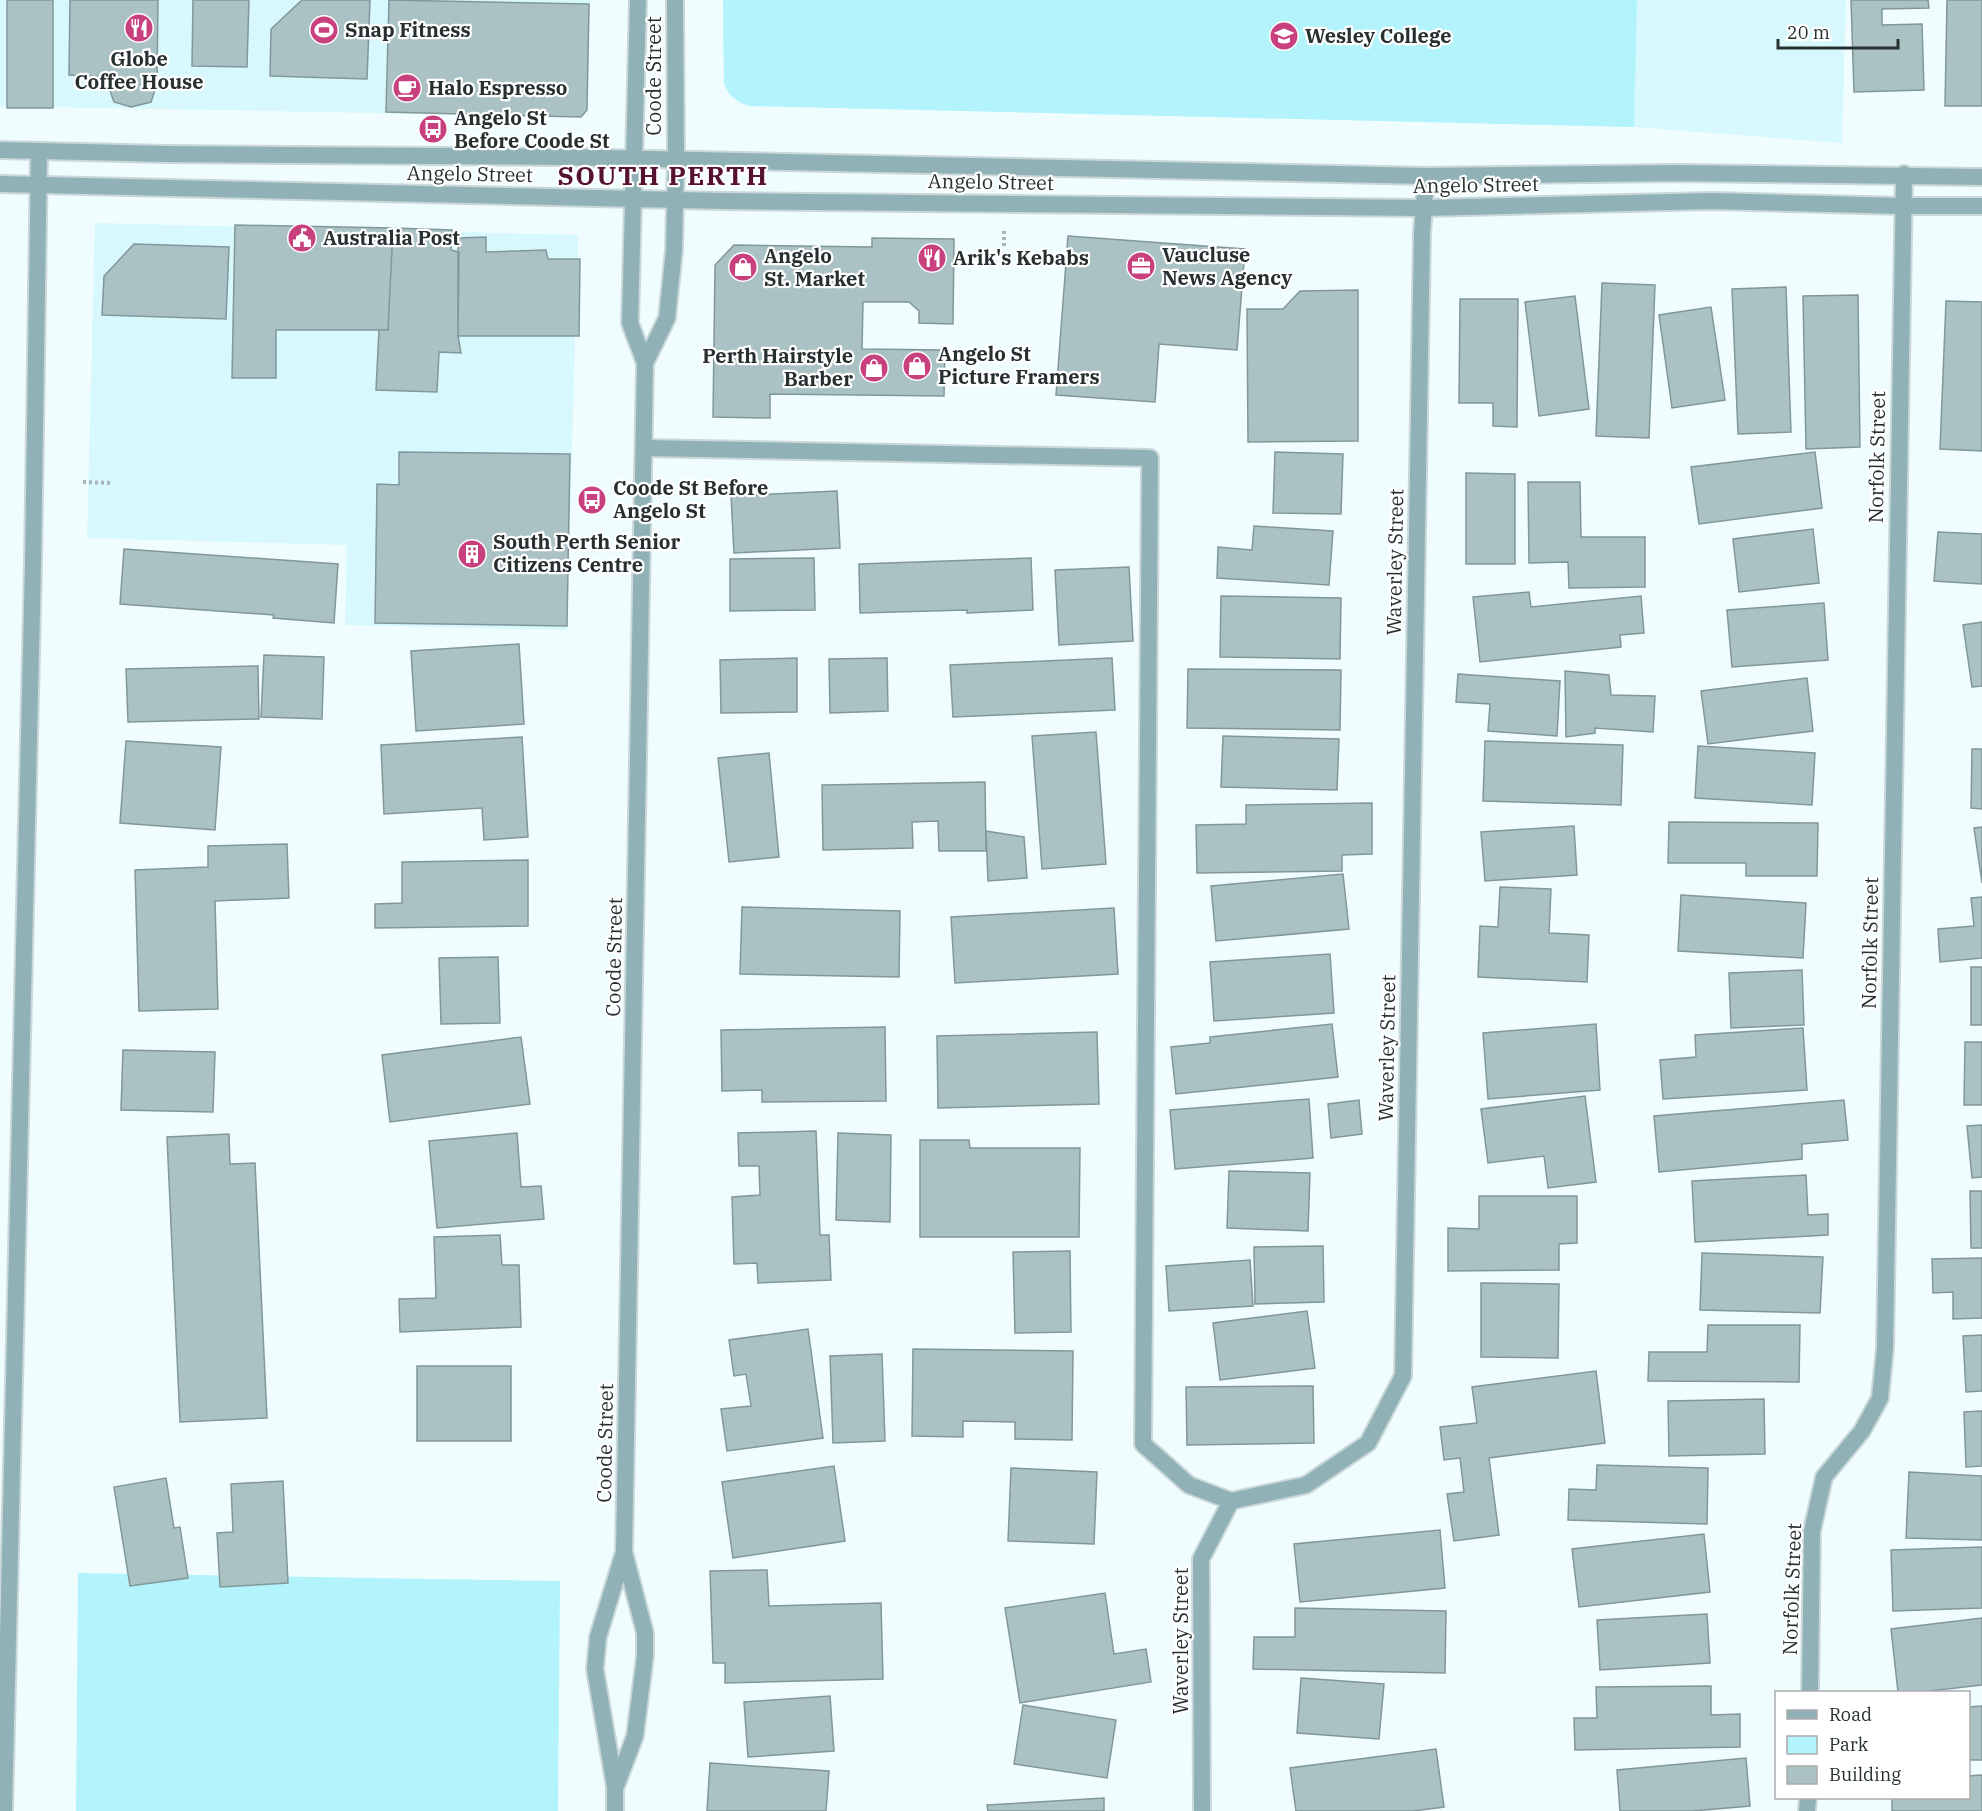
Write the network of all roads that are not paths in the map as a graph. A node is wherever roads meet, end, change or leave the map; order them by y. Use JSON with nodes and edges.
{"nodes":[{"id":1,"x":638,"y":0,"type":"edge"},
{"id":2,"x":675,"y":0,"type":"edge"},
{"id":3,"x":0,"y":150,"type":"edge"},
{"id":4,"x":39,"y":151,"type":"junction"},
{"id":5,"x":634,"y":159,"type":"junction"},
{"id":6,"x":676,"y":160,"type":"junction"},
{"id":7,"x":1904,"y":174,"type":"junction"},
{"id":8,"x":1425,"y":176,"type":"junction"},
{"id":9,"x":1982,"y":177,"type":"edge"},
{"id":10,"x":0,"y":184,"type":"edge"},
{"id":11,"x":39,"y":186,"type":"junction"},
{"id":12,"x":634,"y":198,"type":"junction"},
{"id":13,"x":674,"y":199,"type":"junction"},
{"id":14,"x":1903,"y":206,"type":"junction"},
{"id":15,"x":1982,"y":206,"type":"edge"},
{"id":16,"x":1424,"y":208,"type":"junction"},
{"id":17,"x":645,"y":363,"type":"junction"},
{"id":18,"x":644,"y":448,"type":"junction"},
{"id":19,"x":1231,"y":1501,"type":"junction"},
{"id":20,"x":624,"y":1552,"type":"junction"},
{"id":21,"x":1810,"y":1691,"type":"edge"},
{"id":22,"x":615,"y":1787,"type":"junction"},
{"id":23,"x":4,"y":1811,"type":"edge"},
{"id":24,"x":615,"y":1811,"type":"edge"},
{"id":25,"x":1202,"y":1811,"type":"edge"}],
"edges":[{"from":1,"to":5,"type":"street","name":"Coode Street"},
{"from":2,"to":6,"type":"street","name":"Coode Street"},
{"from":3,"to":4,"type":"street","name":"Angelo Street"},
{"from":4,"to":5,"type":"street","name":"Angelo Street"},
{"from":4,"to":11,"type":"street"},
{"from":5,"to":6,"type":"street","name":"Angelo Street"},
{"from":5,"to":12,"type":"street","name":"Coode Street"},
{"from":6,"to":8,"type":"street","name":"Angelo Street"},
{"from":6,"to":13,"type":"street","name":"Coode Street"},
{"from":7,"to":8,"type":"street","name":"Angelo Street"},
{"from":7,"to":9,"type":"street","name":"Angelo Street"},
{"from":7,"to":14,"type":"street","name":"Norfolk Street"},
{"from":8,"to":16,"type":"street","name":"Waverley Street"},
{"from":10,"to":11,"type":"street","name":"Angelo Street"},
{"from":11,"to":12,"type":"street","name":"Angelo Street"},
{"from":11,"to":23,"type":"street"},
{"from":12,"to":13,"type":"street","name":"Angelo Street"},
{"from":12,"to":17,"type":"street","name":"Coode Street"},
{"from":13,"to":16,"type":"street","name":"Angelo Street"},
{"from":13,"to":17,"type":"street","name":"Coode Street"},
{"from":14,"to":15,"type":"street","name":"Angelo Street"},
{"from":14,"to":16,"type":"street","name":"Angelo Street"},
{"from":14,"to":21,"type":"street","name":"Norfolk Street"},
{"from":16,"to":19,"type":"street","name":"Waverley Street"},
{"from":17,"to":18,"type":"street","name":"Coode Street"},
{"from":18,"to":19,"type":"street"},
{"from":18,"to":20,"type":"street","name":"Coode Street"},
{"from":19,"to":25,"type":"street","name":"Waverley Street"},
{"from":20,"to":22,"type":"street","name":"Coode Street"},
{"from":20,"to":22,"type":"street","name":"Coode Street"},
{"from":22,"to":24,"type":"street","name":"Coode Street"}]}
